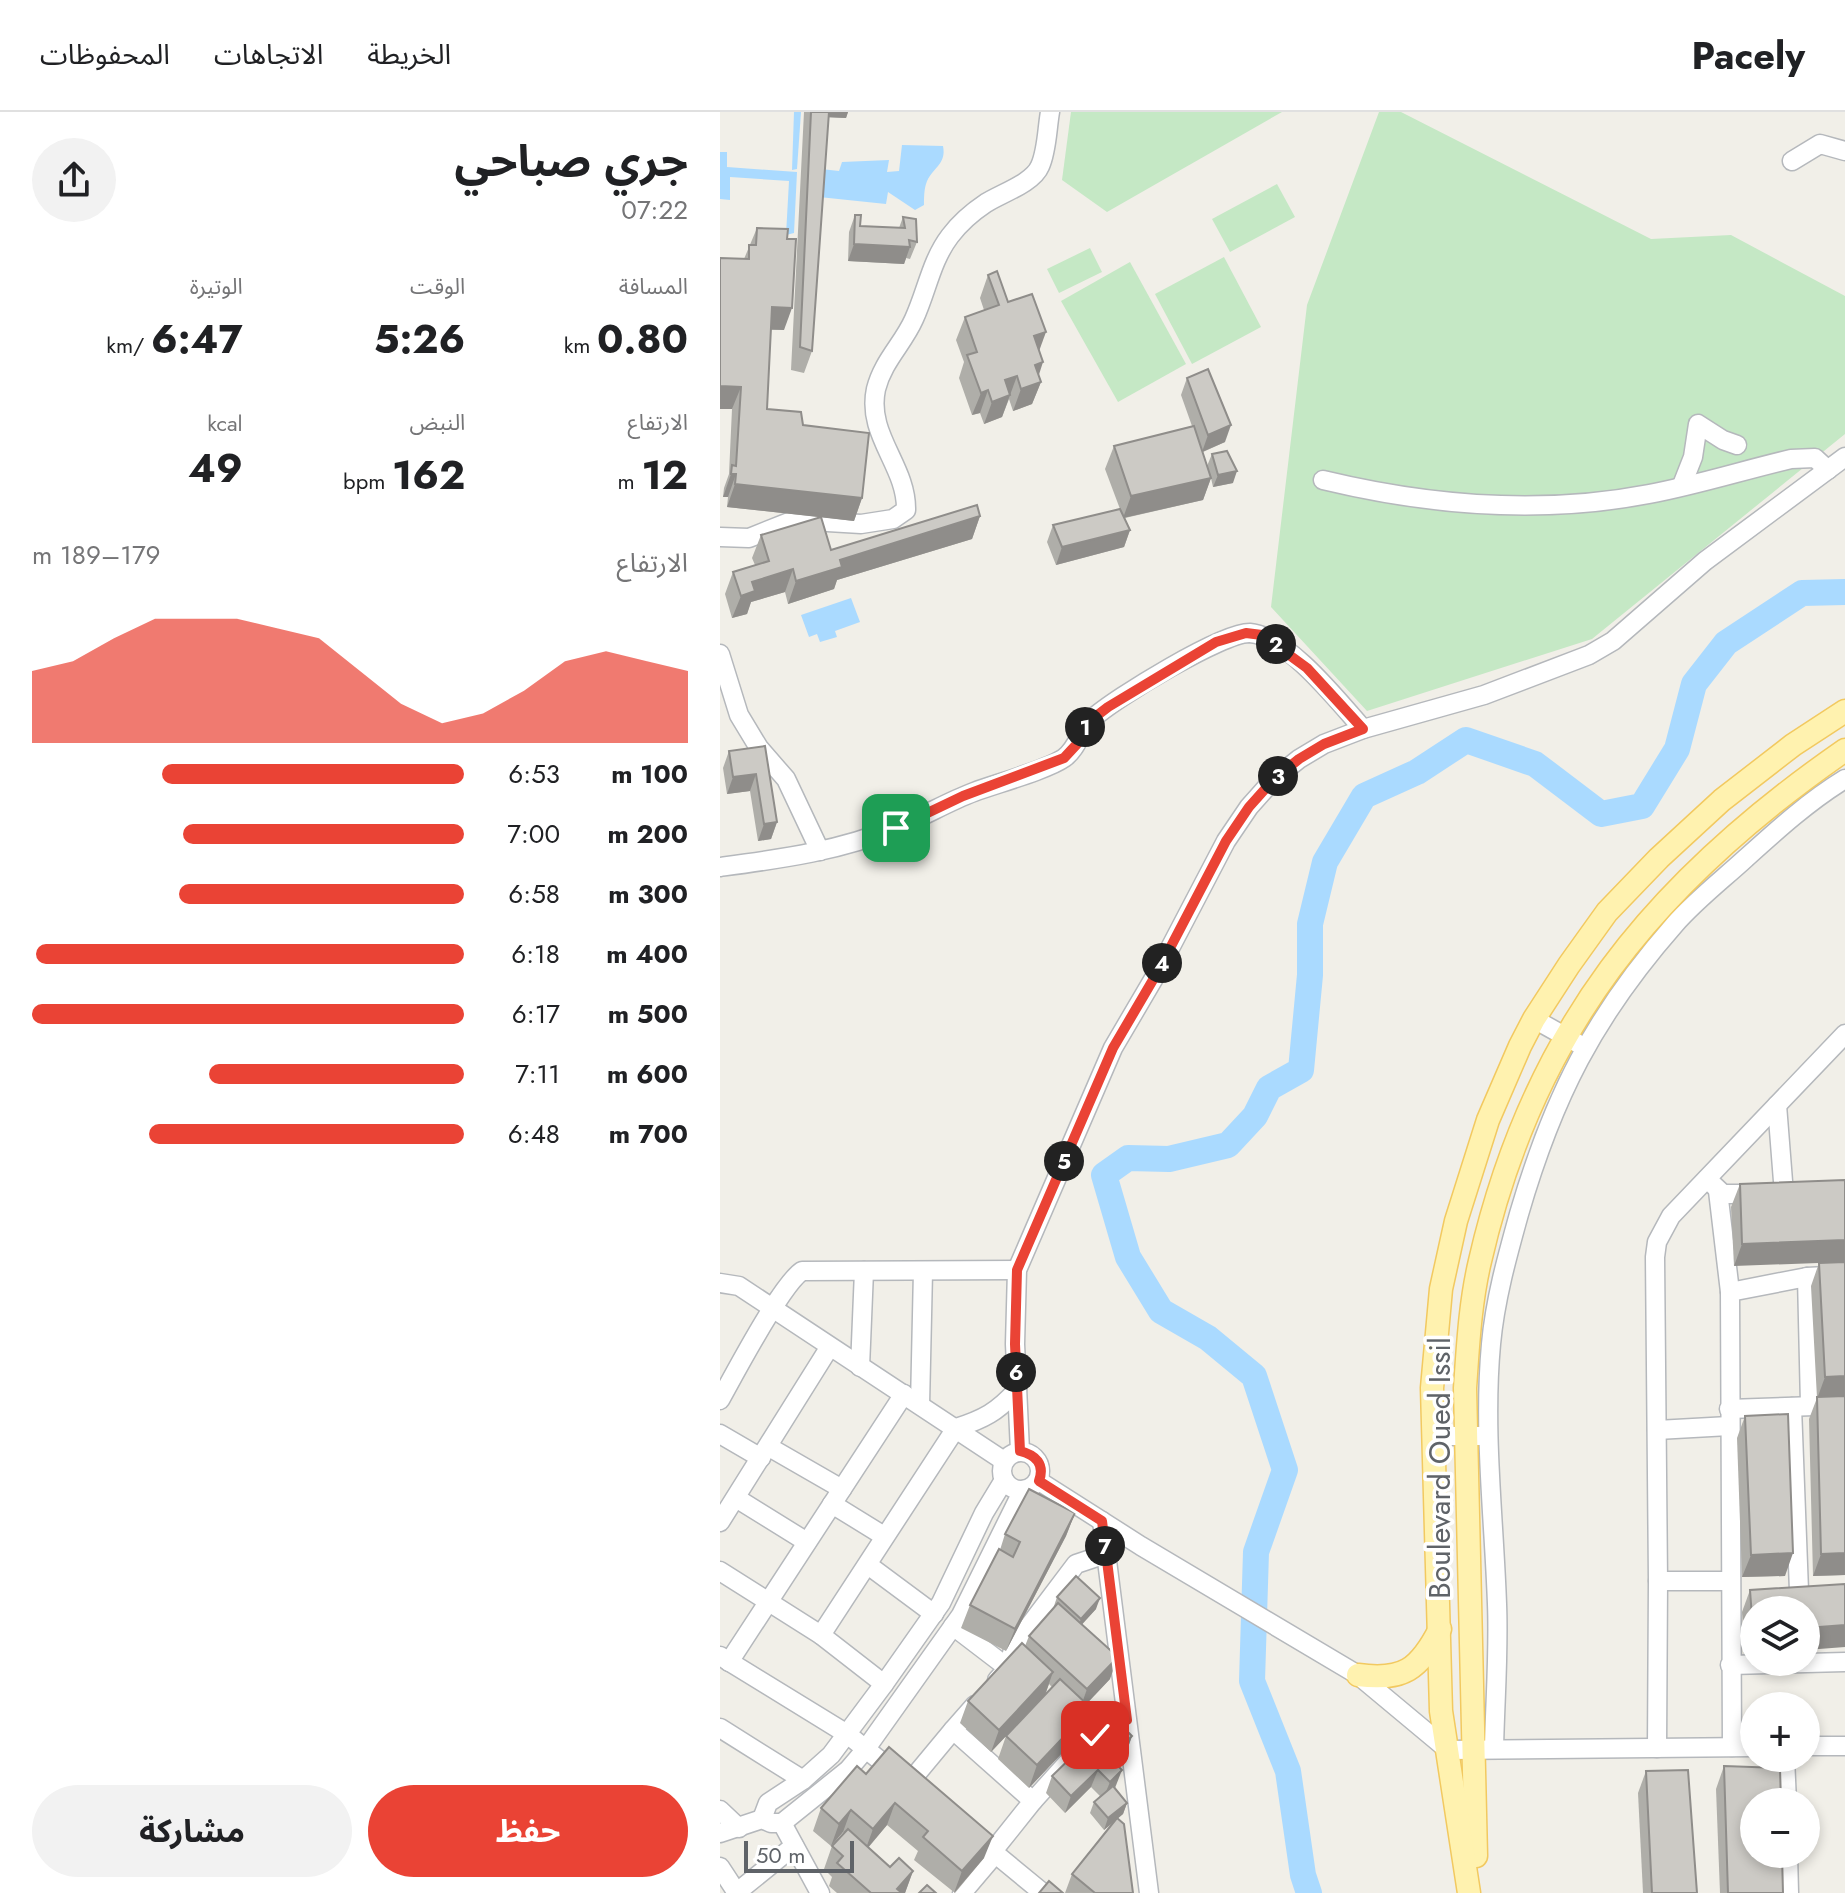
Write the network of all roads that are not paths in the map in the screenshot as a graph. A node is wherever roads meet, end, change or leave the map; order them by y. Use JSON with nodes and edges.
{"nodes":[{"id":1,"x":1050,"y":112,"type":"edge"},
{"id":2,"x":1845,"y":151,"type":"edge"},
{"id":3,"x":1792,"y":161,"type":"dead end"},
{"id":4,"x":1737,"y":445,"type":"dead end"},
{"id":5,"x":1845,"y":457,"type":"edge"},
{"id":6,"x":1828,"y":470,"type":"junction"},
{"id":7,"x":1323,"y":480,"type":"dead end"},
{"id":8,"x":1682,"y":485,"type":"junction"},
{"id":9,"x":720,"y":537,"type":"edge"},
{"id":10,"x":720,"y":654,"type":"edge"},
{"id":11,"x":1845,"y":711,"type":"edge"},
{"id":12,"x":1363,"y":729,"type":"junction"},
{"id":13,"x":1845,"y":750,"type":"edge"},
{"id":14,"x":1845,"y":779,"type":"edge"},
{"id":15,"x":820,"y":851,"type":"junction"},
{"id":16,"x":720,"y":867,"type":"edge"},
{"id":17,"x":1534,"y":1019,"type":"junction"},
{"id":18,"x":1845,"y":1034,"type":"edge"},
{"id":19,"x":1575,"y":1042,"type":"junction"},
{"id":20,"x":1777,"y":1105,"type":"junction"},
{"id":21,"x":1712,"y":1185,"type":"junction"},
{"id":22,"x":1017,"y":1270,"type":"junction"},
{"id":23,"x":864,"y":1271,"type":"junction"},
{"id":24,"x":923,"y":1271,"type":"junction"},
{"id":25,"x":1845,"y":1275,"type":"edge"},
{"id":26,"x":1807,"y":1277,"type":"junction"},
{"id":27,"x":720,"y":1283,"type":"edge"},
{"id":28,"x":1730,"y":1292,"type":"junction"},
{"id":29,"x":773,"y":1310,"type":"junction"},
{"id":30,"x":829,"y":1348,"type":"junction"},
{"id":31,"x":860,"y":1367,"type":"junction"},
{"id":32,"x":728,"y":1368,"type":"edge"},
{"id":33,"x":1017,"y":1390,"type":"junction"},
{"id":34,"x":904,"y":1394,"type":"junction"},
{"id":35,"x":720,"y":1400,"type":"edge"},
{"id":36,"x":920,"y":1405,"type":"junction"},
{"id":37,"x":1845,"y":1405,"type":"edge"},
{"id":38,"x":1801,"y":1406,"type":"junction"},
{"id":39,"x":1729,"y":1418,"type":"junction"},
{"id":40,"x":956,"y":1428,"type":"junction"},
{"id":41,"x":1657,"y":1430,"type":"junction"},
{"id":42,"x":720,"y":1434,"type":"edge"},
{"id":43,"x":1434,"y":1436,"type":"junction"},
{"id":44,"x":1476,"y":1436,"type":"junction"},
{"id":45,"x":765,"y":1452,"type":"junction"},
{"id":46,"x":1012,"y":1456,"type":"junction"},
{"id":47,"x":1004,"y":1480,"type":"junction"},
{"id":48,"x":1031,"y":1485,"type":"junction"},
{"id":49,"x":837,"y":1496,"type":"junction"},
{"id":50,"x":736,"y":1498,"type":"junction"},
{"id":51,"x":1102,"y":1521,"type":"junction"},
{"id":52,"x":720,"y":1522,"type":"edge"},
{"id":53,"x":884,"y":1536,"type":"junction"},
{"id":54,"x":807,"y":1542,"type":"junction"},
{"id":55,"x":1106,"y":1554,"type":"junction"},
{"id":56,"x":868,"y":1565,"type":"junction"},
{"id":57,"x":720,"y":1571,"type":"edge"},
{"id":58,"x":1658,"y":1581,"type":"junction"},
{"id":59,"x":1734,"y":1591,"type":"junction"},
{"id":60,"x":1800,"y":1591,"type":"edge"},
{"id":61,"x":767,"y":1601,"type":"junction"},
{"id":62,"x":934,"y":1614,"type":"junction"},
{"id":63,"x":953,"y":1626,"type":"junction"},
{"id":64,"x":1440,"y":1628,"type":"junction"},
{"id":65,"x":821,"y":1635,"type":"junction"},
{"id":66,"x":1099,"y":1653,"type":"edge"},
{"id":67,"x":1119,"y":1657,"type":"junction"},
{"id":68,"x":725,"y":1659,"type":"edge"},
{"id":69,"x":1845,"y":1662,"type":"edge"},
{"id":70,"x":1013,"y":1665,"type":"junction"},
{"id":71,"x":1730,"y":1665,"type":"junction"},
{"id":72,"x":1358,"y":1675,"type":"junction"},
{"id":73,"x":884,"y":1684,"type":"junction"},
{"id":74,"x":1054,"y":1697,"type":"edge"},
{"id":75,"x":1127,"y":1720,"type":"junction"},
{"id":76,"x":720,"y":1728,"type":"edge"},
{"id":77,"x":1095,"y":1729,"type":"junction"},
{"id":78,"x":953,"y":1730,"type":"junction"},
{"id":79,"x":847,"y":1734,"type":"junction"},
{"id":80,"x":1820,"y":1746,"type":"edge"},
{"id":81,"x":1845,"y":1746,"type":"edge"},
{"id":82,"x":1732,"y":1747,"type":"junction"},
{"id":83,"x":1740,"y":1747,"type":"edge"},
{"id":84,"x":1657,"y":1748,"type":"junction"},
{"id":85,"x":865,"y":1750,"type":"junction"},
{"id":86,"x":1448,"y":1750,"type":"junction"},
{"id":87,"x":1484,"y":1750,"type":"junction"},
{"id":88,"x":803,"y":1780,"type":"junction"},
{"id":89,"x":1033,"y":1801,"type":"junction"},
{"id":90,"x":720,"y":1810,"type":"edge"},
{"id":91,"x":762,"y":1819,"type":"junction"},
{"id":92,"x":957,"y":1822,"type":"edge"},
{"id":93,"x":782,"y":1823,"type":"junction"},
{"id":94,"x":739,"y":1828,"type":"junction"},
{"id":95,"x":720,"y":1833,"type":"edge"},
{"id":96,"x":794,"y":1846,"type":"junction"},
{"id":97,"x":994,"y":1852,"type":"junction"},
{"id":98,"x":720,"y":1867,"type":"edge"},
{"id":99,"x":1788,"y":1868,"type":"edge"},
{"id":100,"x":737,"y":1893,"type":"edge"},
{"id":101,"x":820,"y":1893,"type":"edge"},
{"id":102,"x":962,"y":1893,"type":"edge"},
{"id":103,"x":1043,"y":1893,"type":"edge"},
{"id":104,"x":1149,"y":1893,"type":"edge"},
{"id":105,"x":1469,"y":1893,"type":"edge"},
{"id":106,"x":1477,"y":1893,"type":"edge"},
{"id":107,"x":1789,"y":1893,"type":"edge"}],
"edges":[{"from":1,"to":9,"type":"street"},
{"from":2,"to":3,"type":"street"},
{"from":4,"to":8,"type":"street"},
{"from":5,"to":6,"type":"street"},
{"from":6,"to":8,"type":"street"},
{"from":6,"to":12,"type":"street"},
{"from":7,"to":8,"type":"street"},
{"from":10,"to":15,"type":"street"},
{"from":11,"to":17,"type":"main road","name":"Boulevard Oued Issil"},
{"from":12,"to":15,"type":"street"},
{"from":12,"to":22,"type":"street"},
{"from":13,"to":19,"type":"main road","name":"Boulevard Oued Issil"},
{"from":14,"to":19,"type":"street"},
{"from":15,"to":16,"type":"street"},
{"from":17,"to":19,"type":"street"},
{"from":17,"to":43,"type":"main road","name":"Boulevard Oued Issil"},
{"from":18,"to":20,"type":"street"},
{"from":19,"to":44,"type":"main road","name":"Boulevard Oued Issil"},
{"from":20,"to":21,"type":"street"},
{"from":20,"to":21,"type":"street"},
{"from":21,"to":28,"type":"street"},
{"from":21,"to":41,"type":"street"},
{"from":22,"to":24,"type":"street"},
{"from":22,"to":33,"type":"street"},
{"from":23,"to":24,"type":"street"},
{"from":23,"to":29,"type":"street"},
{"from":23,"to":31,"type":"street"},
{"from":24,"to":36,"type":"street"},
{"from":25,"to":26,"type":"street"},
{"from":26,"to":28,"type":"street"},
{"from":26,"to":38,"type":"street"},
{"from":27,"to":29,"type":"street"},
{"from":28,"to":39,"type":"street"},
{"from":29,"to":30,"type":"street"},
{"from":29,"to":32,"type":"street"},
{"from":30,"to":31,"type":"street"},
{"from":30,"to":45,"type":"street"},
{"from":31,"to":34,"type":"street"},
{"from":32,"to":35,"type":"street"},
{"from":33,"to":40,"type":"street"},
{"from":33,"to":46,"type":"street"},
{"from":34,"to":36,"type":"street"},
{"from":34,"to":49,"type":"street"},
{"from":36,"to":40,"type":"street"},
{"from":37,"to":38,"type":"street"},
{"from":38,"to":39,"type":"street"},
{"from":38,"to":60,"type":"street"},
{"from":39,"to":41,"type":"street"},
{"from":39,"to":59,"type":"street"},
{"from":40,"to":46,"type":"street"},
{"from":40,"to":53,"type":"street"},
{"from":41,"to":58,"type":"street"},
{"from":42,"to":45,"type":"street"},
{"from":43,"to":44,"type":"street"},
{"from":43,"to":64,"type":"main road","name":"Boulevard Oued Issil"},
{"from":44,"to":87,"type":"main road","name":"Boulevard Oued Issil"},
{"from":45,"to":49,"type":"street"},
{"from":45,"to":50,"type":"street"},
{"from":46,"to":47,"type":"street"},
{"from":46,"to":48,"type":"street"},
{"from":47,"to":48,"type":"street"},
{"from":47,"to":62,"type":"street"},
{"from":48,"to":51,"type":"street"},
{"from":48,"to":63,"type":"street"},
{"from":49,"to":53,"type":"street"},
{"from":49,"to":54,"type":"street"},
{"from":50,"to":52,"type":"street"},
{"from":50,"to":54,"type":"street"},
{"from":51,"to":55,"type":"street"},
{"from":51,"to":72,"type":"street"},
{"from":53,"to":56,"type":"street"},
{"from":54,"to":61,"type":"street"},
{"from":55,"to":67,"type":"street"},
{"from":55,"to":70,"type":"street"},
{"from":56,"to":62,"type":"street"},
{"from":56,"to":65,"type":"street"},
{"from":57,"to":61,"type":"street"},
{"from":58,"to":59,"type":"street"},
{"from":58,"to":84,"type":"street"},
{"from":59,"to":71,"type":"street"},
{"from":61,"to":65,"type":"street"},
{"from":61,"to":68,"type":"street"},
{"from":62,"to":73,"type":"street"},
{"from":63,"to":70,"type":"street"},
{"from":63,"to":85,"type":"street"},
{"from":64,"to":72,"type":"main road"},
{"from":64,"to":86,"type":"main road","name":"Boulevard Oued Issil"},
{"from":65,"to":73,"type":"street"},
{"from":66,"to":67,"type":"street"},
{"from":67,"to":75,"type":"street"},
{"from":68,"to":79,"type":"street"},
{"from":69,"to":71,"type":"street"},
{"from":70,"to":78,"type":"street"},
{"from":71,"to":82,"type":"street"},
{"from":72,"to":86,"type":"street"},
{"from":73,"to":79,"type":"street"},
{"from":74,"to":77,"type":"street"},
{"from":75,"to":77,"type":"street"},
{"from":75,"to":104,"type":"street"},
{"from":76,"to":88,"type":"street"},
{"from":77,"to":89,"type":"street"},
{"from":78,"to":85,"type":"street"},
{"from":78,"to":89,"type":"street"},
{"from":79,"to":85,"type":"street"},
{"from":79,"to":88,"type":"street"},
{"from":80,"to":81,"type":"street"},
{"from":82,"to":83,"type":"street"},
{"from":82,"to":84,"type":"street"},
{"from":84,"to":87,"type":"street"},
{"from":85,"to":93,"type":"street"},
{"from":86,"to":87,"type":"street"},
{"from":86,"to":105,"type":"main road","name":"Boulevard Oued Issil"},
{"from":87,"to":106,"type":"main road","name":"Boulevard Oued Issil"},
{"from":88,"to":91,"type":"street"},
{"from":89,"to":97,"type":"street"},
{"from":90,"to":94,"type":"street"},
{"from":91,"to":93,"type":"street"},
{"from":91,"to":94,"type":"street"},
{"from":92,"to":97,"type":"street"},
{"from":93,"to":96,"type":"street"},
{"from":94,"to":95,"type":"street"},
{"from":96,"to":100,"type":"street"},
{"from":96,"to":101,"type":"street"},
{"from":97,"to":102,"type":"street"},
{"from":97,"to":103,"type":"street"},
{"from":98,"to":100,"type":"street"},
{"from":99,"to":107,"type":"street"}]}
